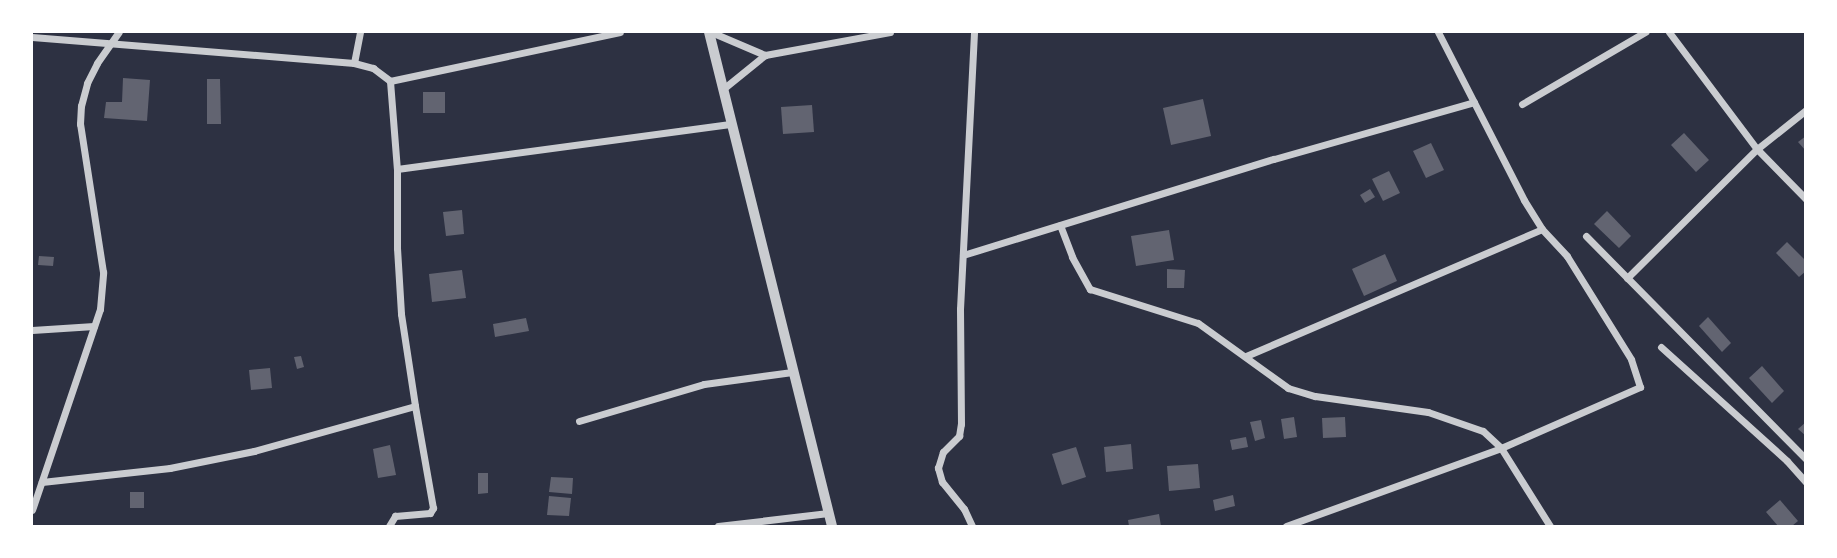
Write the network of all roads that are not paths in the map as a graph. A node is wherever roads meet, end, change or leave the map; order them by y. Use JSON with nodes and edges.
{"nodes":[{"id":1,"x":119,"y":32,"type":"edge"},
{"id":2,"x":360,"y":32,"type":"edge"},
{"id":3,"x":620,"y":32,"type":"edge"},
{"id":4,"x":710,"y":32,"type":"edge"},
{"id":5,"x":890,"y":32,"type":"edge"},
{"id":6,"x":974,"y":32,"type":"edge"},
{"id":7,"x":1438,"y":32,"type":"edge"},
{"id":8,"x":1645,"y":32,"type":"edge"},
{"id":9,"x":1669,"y":32,"type":"edge"},
{"id":10,"x":32,"y":37,"type":"edge"},
{"id":11,"x":110,"y":45,"type":"junction"},
{"id":12,"x":765,"y":55,"type":"junction"},
{"id":13,"x":354,"y":63,"type":"junction"},
{"id":14,"x":390,"y":81,"type":"junction"},
{"id":15,"x":723,"y":89,"type":"junction"},
{"id":16,"x":1474,"y":102,"type":"junction"},
{"id":17,"x":1522,"y":104,"type":"dead end"},
{"id":18,"x":1805,"y":110,"type":"edge"},
{"id":19,"x":732,"y":124,"type":"junction"},
{"id":20,"x":1757,"y":149,"type":"junction"},
{"id":21,"x":397,"y":169,"type":"junction"},
{"id":22,"x":1805,"y":199,"type":"edge"},
{"id":23,"x":1060,"y":225,"type":"junction"},
{"id":24,"x":1542,"y":229,"type":"junction"},
{"id":25,"x":1586,"y":236,"type":"dead end"},
{"id":26,"x":963,"y":255,"type":"junction"},
{"id":27,"x":1627,"y":278,"type":"junction"},
{"id":28,"x":94,"y":326,"type":"junction"},
{"id":29,"x":32,"y":330,"type":"edge"},
{"id":30,"x":1661,"y":347,"type":"dead end"},
{"id":31,"x":1246,"y":356,"type":"junction"},
{"id":32,"x":792,"y":372,"type":"junction"},
{"id":33,"x":415,"y":406,"type":"junction"},
{"id":34,"x":579,"y":421,"type":"dead end"},
{"id":35,"x":1501,"y":448,"type":"junction"},
{"id":36,"x":1805,"y":458,"type":"edge"},
{"id":37,"x":42,"y":482,"type":"junction"},
{"id":38,"x":1805,"y":482,"type":"edge"},
{"id":39,"x":32,"y":510,"type":"edge"},
{"id":40,"x":828,"y":513,"type":"junction"},
{"id":41,"x":389,"y":527,"type":"edge"},
{"id":42,"x":718,"y":527,"type":"edge"},
{"id":43,"x":832,"y":527,"type":"edge"},
{"id":44,"x":972,"y":527,"type":"edge"},
{"id":45,"x":1286,"y":527,"type":"edge"},
{"id":46,"x":1550,"y":527,"type":"edge"}],
"edges":[{"from":1,"to":11,"type":"street"},
{"from":2,"to":13,"type":"street"},
{"from":3,"to":14,"type":"street"},
{"from":4,"to":12,"type":"street"},
{"from":4,"to":15,"type":"street"},
{"from":5,"to":12,"type":"street"},
{"from":6,"to":26,"type":"street"},
{"from":7,"to":16,"type":"street"},
{"from":8,"to":17,"type":"street"},
{"from":9,"to":20,"type":"street"},
{"from":10,"to":11,"type":"street"},
{"from":11,"to":13,"type":"street"},
{"from":11,"to":28,"type":"street"},
{"from":12,"to":15,"type":"street"},
{"from":13,"to":14,"type":"street"},
{"from":14,"to":21,"type":"street"},
{"from":15,"to":19,"type":"street"},
{"from":16,"to":23,"type":"street"},
{"from":16,"to":24,"type":"street"},
{"from":18,"to":20,"type":"street"},
{"from":19,"to":21,"type":"street"},
{"from":19,"to":32,"type":"street"},
{"from":20,"to":22,"type":"street"},
{"from":20,"to":27,"type":"street"},
{"from":21,"to":33,"type":"street"},
{"from":23,"to":26,"type":"street"},
{"from":23,"to":31,"type":"street"},
{"from":24,"to":31,"type":"street"},
{"from":24,"to":35,"type":"street"},
{"from":25,"to":27,"type":"street"},
{"from":26,"to":44,"type":"street"},
{"from":27,"to":36,"type":"street"},
{"from":28,"to":29,"type":"street"},
{"from":28,"to":37,"type":"street"},
{"from":30,"to":38,"type":"street"},
{"from":31,"to":35,"type":"street"},
{"from":32,"to":34,"type":"street"},
{"from":32,"to":40,"type":"street"},
{"from":33,"to":37,"type":"street"},
{"from":33,"to":41,"type":"street"},
{"from":35,"to":45,"type":"street"},
{"from":35,"to":46,"type":"street"},
{"from":37,"to":39,"type":"street"},
{"from":40,"to":42,"type":"street"},
{"from":40,"to":43,"type":"street"}]}
